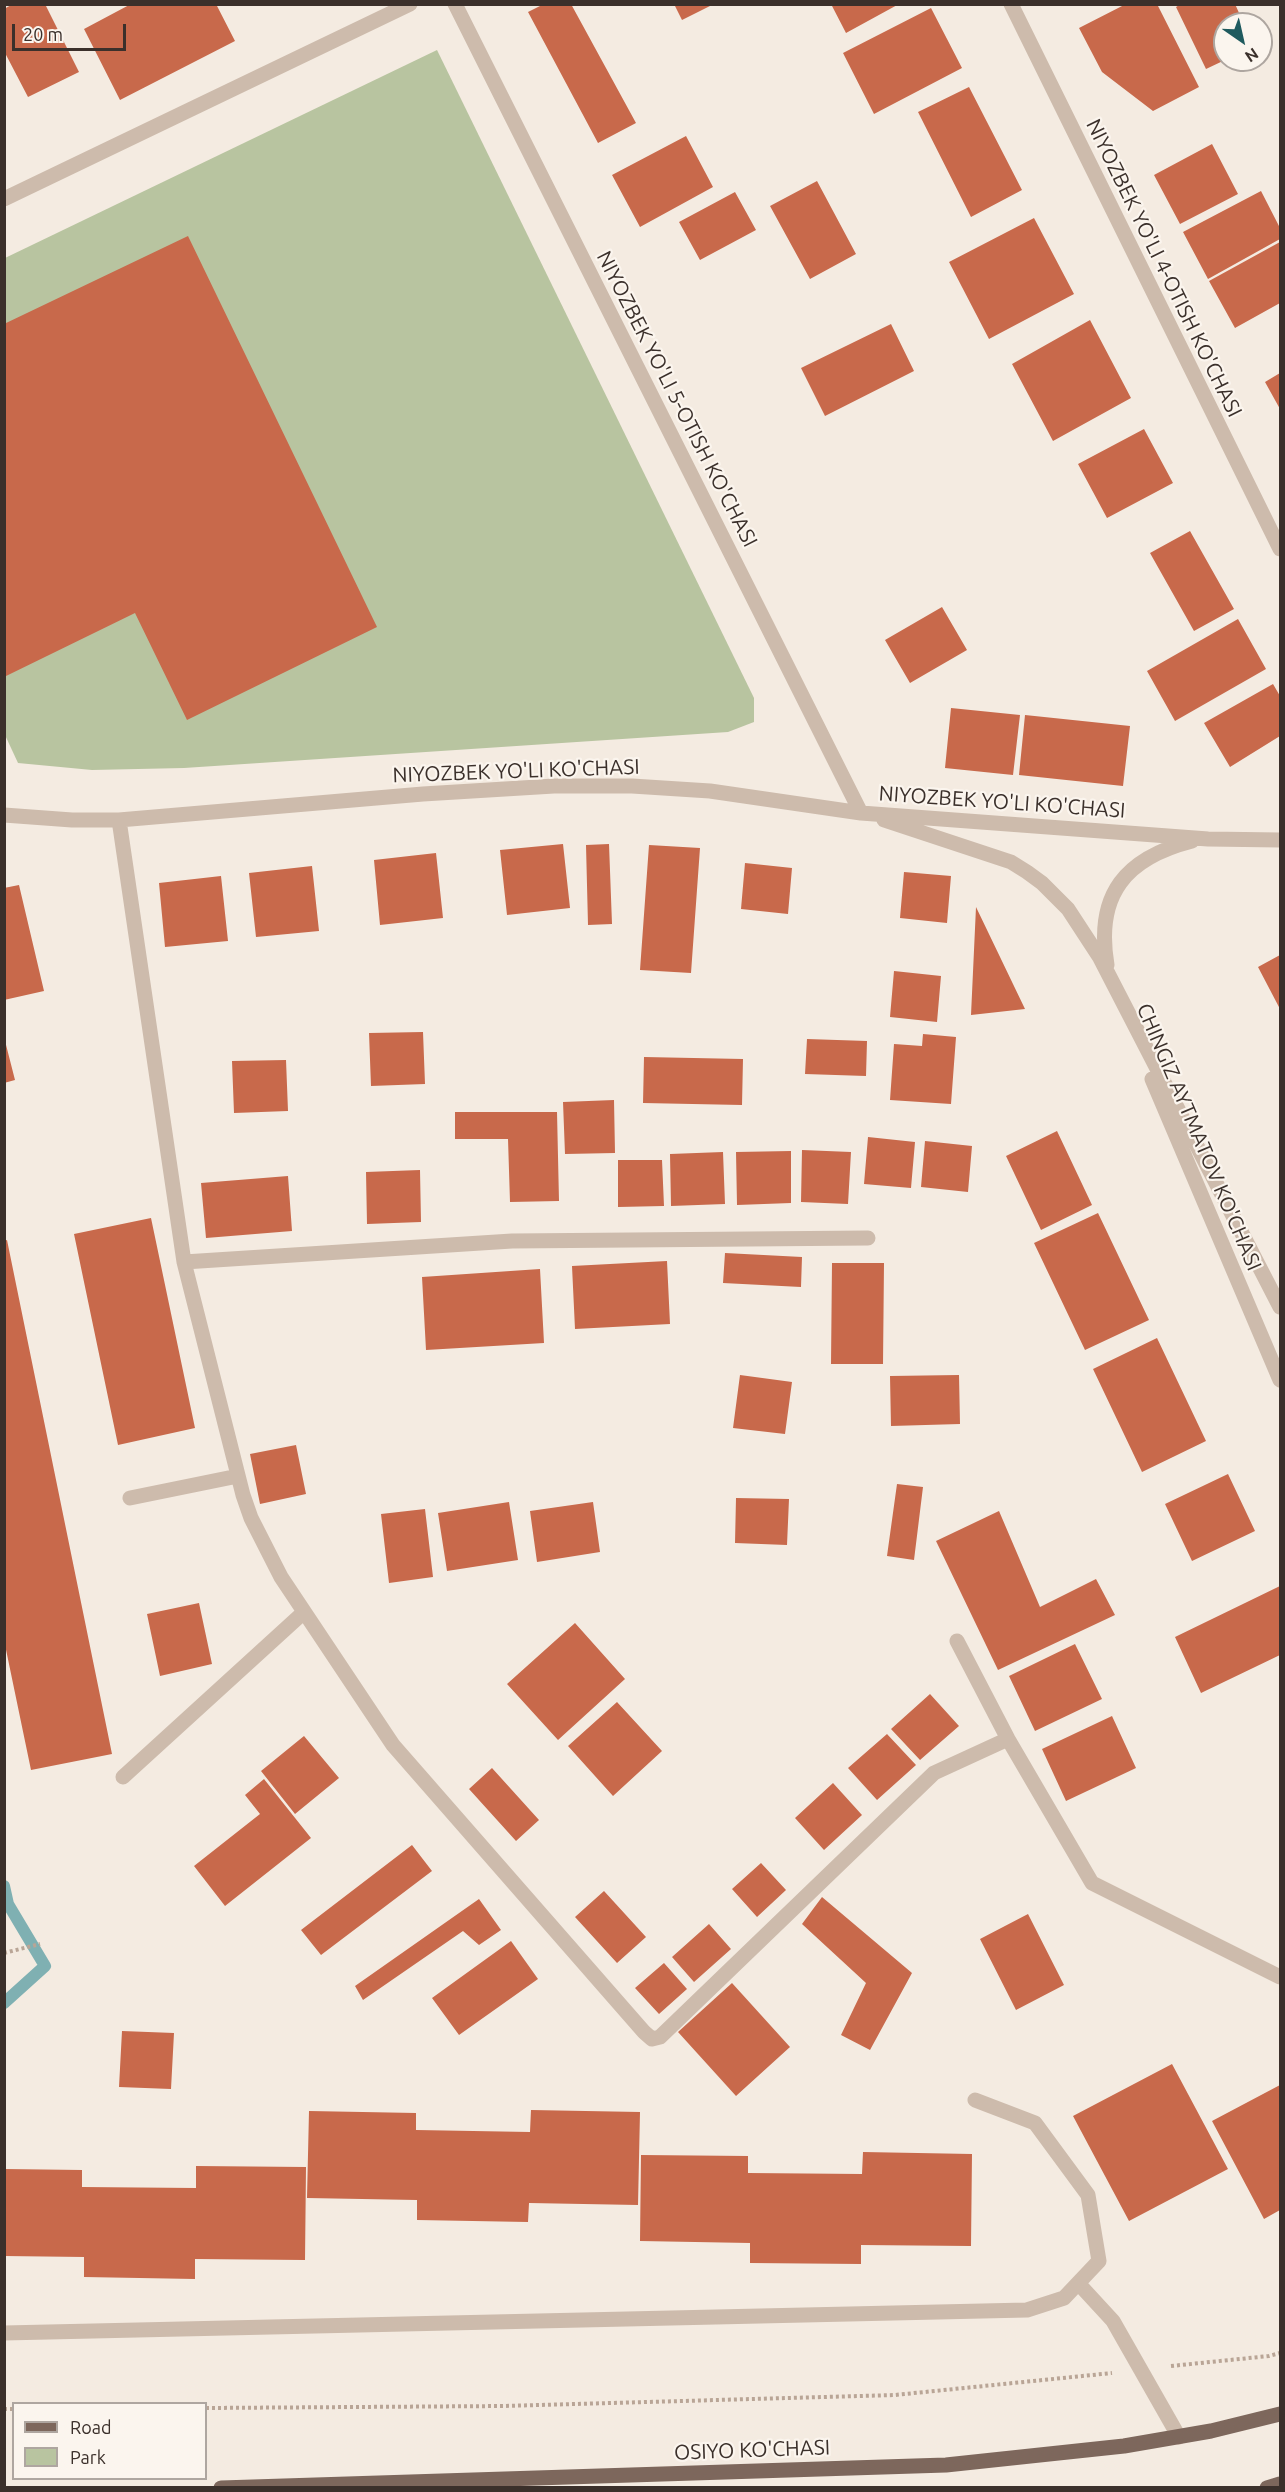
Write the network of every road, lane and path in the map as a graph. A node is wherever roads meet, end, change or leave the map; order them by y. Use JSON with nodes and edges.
{"nodes":[{"id":1,"x":410,"y":4,"type":"edge"},
{"id":2,"x":455,"y":4,"type":"edge"},
{"id":3,"x":1011,"y":4,"type":"edge"},
{"id":4,"x":7,"y":193,"type":"edge"},
{"id":5,"x":1281,"y":549,"type":"edge"},
{"id":6,"x":861,"y":813,"type":"junction"},
{"id":7,"x":4,"y":815,"type":"edge"},
{"id":8,"x":119,"y":820,"type":"junction"},
{"id":9,"x":1208,"y":839,"type":"junction"},
{"id":10,"x":1281,"y":840,"type":"edge"},
{"id":11,"x":1108,"y":976,"type":"junction"},
{"id":12,"x":868,"y":1238,"type":"dead end"},
{"id":13,"x":184,"y":1262,"type":"junction"},
{"id":14,"x":1281,"y":1307,"type":"edge"},
{"id":15,"x":1281,"y":1380,"type":"edge"},
{"id":16,"x":238,"y":1476,"type":"junction"},
{"id":17,"x":130,"y":1498,"type":"dead end"},
{"id":18,"x":304,"y":1612,"type":"junction"},
{"id":19,"x":957,"y":1641,"type":"dead end"},
{"id":20,"x":1008,"y":1739,"type":"junction"},
{"id":21,"x":123,"y":1777,"type":"dead end"},
{"id":22,"x":40,"y":1944,"type":"dead end"},
{"id":23,"x":4,"y":1953,"type":"edge"},
{"id":24,"x":1281,"y":1977,"type":"edge"},
{"id":25,"x":975,"y":2100,"type":"dead end"},
{"id":26,"x":1078,"y":2283,"type":"junction"},
{"id":27,"x":4,"y":2333,"type":"edge"},
{"id":28,"x":1281,"y":2353,"type":"edge"},
{"id":29,"x":1141,"y":2370,"type":"junction"},
{"id":30,"x":207,"y":2408,"type":"edge"},
{"id":31,"x":1281,"y":2414,"type":"edge"},
{"id":32,"x":1179,"y":2437,"type":"junction"},
{"id":33,"x":1281,"y":2484,"type":"edge"},
{"id":34,"x":221,"y":2487,"type":"edge"},
{"id":35,"x":1268,"y":2487,"type":"edge"}],
"edges":[{"from":1,"to":4,"type":"street"},
{"from":2,"to":6,"type":"street","name":"NIYOZBEK YO'LI 5-OTISH KO'CHASI"},
{"from":3,"to":5,"type":"street","name":"NIYOZBEK YO'LI 4-OTISH KO'CHASI"},
{"from":6,"to":8,"type":"street","name":"NIYOZBEK YO'LI KO'CHASI"},
{"from":6,"to":9,"type":"street","name":"NIYOZBEK YO'LI KO'CHASI"},
{"from":6,"to":11,"type":"street","name":"CHINGIZ AYTMATOV KO'CHASI"},
{"from":7,"to":8,"type":"street","name":"NIYOZBEK YO'LI KO'CHASI"},
{"from":8,"to":13,"type":"street"},
{"from":9,"to":10,"type":"street","name":"NIYOZBEK YO'LI KO'CHASI"},
{"from":9,"to":11,"type":"street","name":"NIYOZBEK YO'LI KO'CHASI"},
{"from":11,"to":14,"type":"street","name":"CHINGIZ AYTMATOV KO'CHASI"},
{"from":11,"to":15,"type":"street","name":"CHINGIZ AYTMATOV KO'CHASI"},
{"from":12,"to":13,"type":"street"},
{"from":13,"to":16,"type":"street"},
{"from":16,"to":17,"type":"street"},
{"from":16,"to":18,"type":"street"},
{"from":18,"to":20,"type":"street"},
{"from":18,"to":21,"type":"street"},
{"from":19,"to":20,"type":"street"},
{"from":20,"to":24,"type":"street"},
{"from":22,"to":23,"type":"path"},
{"from":25,"to":26,"type":"street"},
{"from":26,"to":27,"type":"street"},
{"from":26,"to":29,"type":"street"},
{"from":28,"to":29,"type":"path"},
{"from":29,"to":30,"type":"path"},
{"from":29,"to":32,"type":"street"},
{"from":31,"to":32,"type":"main road","name":"OSIYO KO'CHASI"},
{"from":32,"to":34,"type":"main road","name":"OSIYO KO'CHASI"},
{"from":33,"to":35,"type":"main road"}]}
